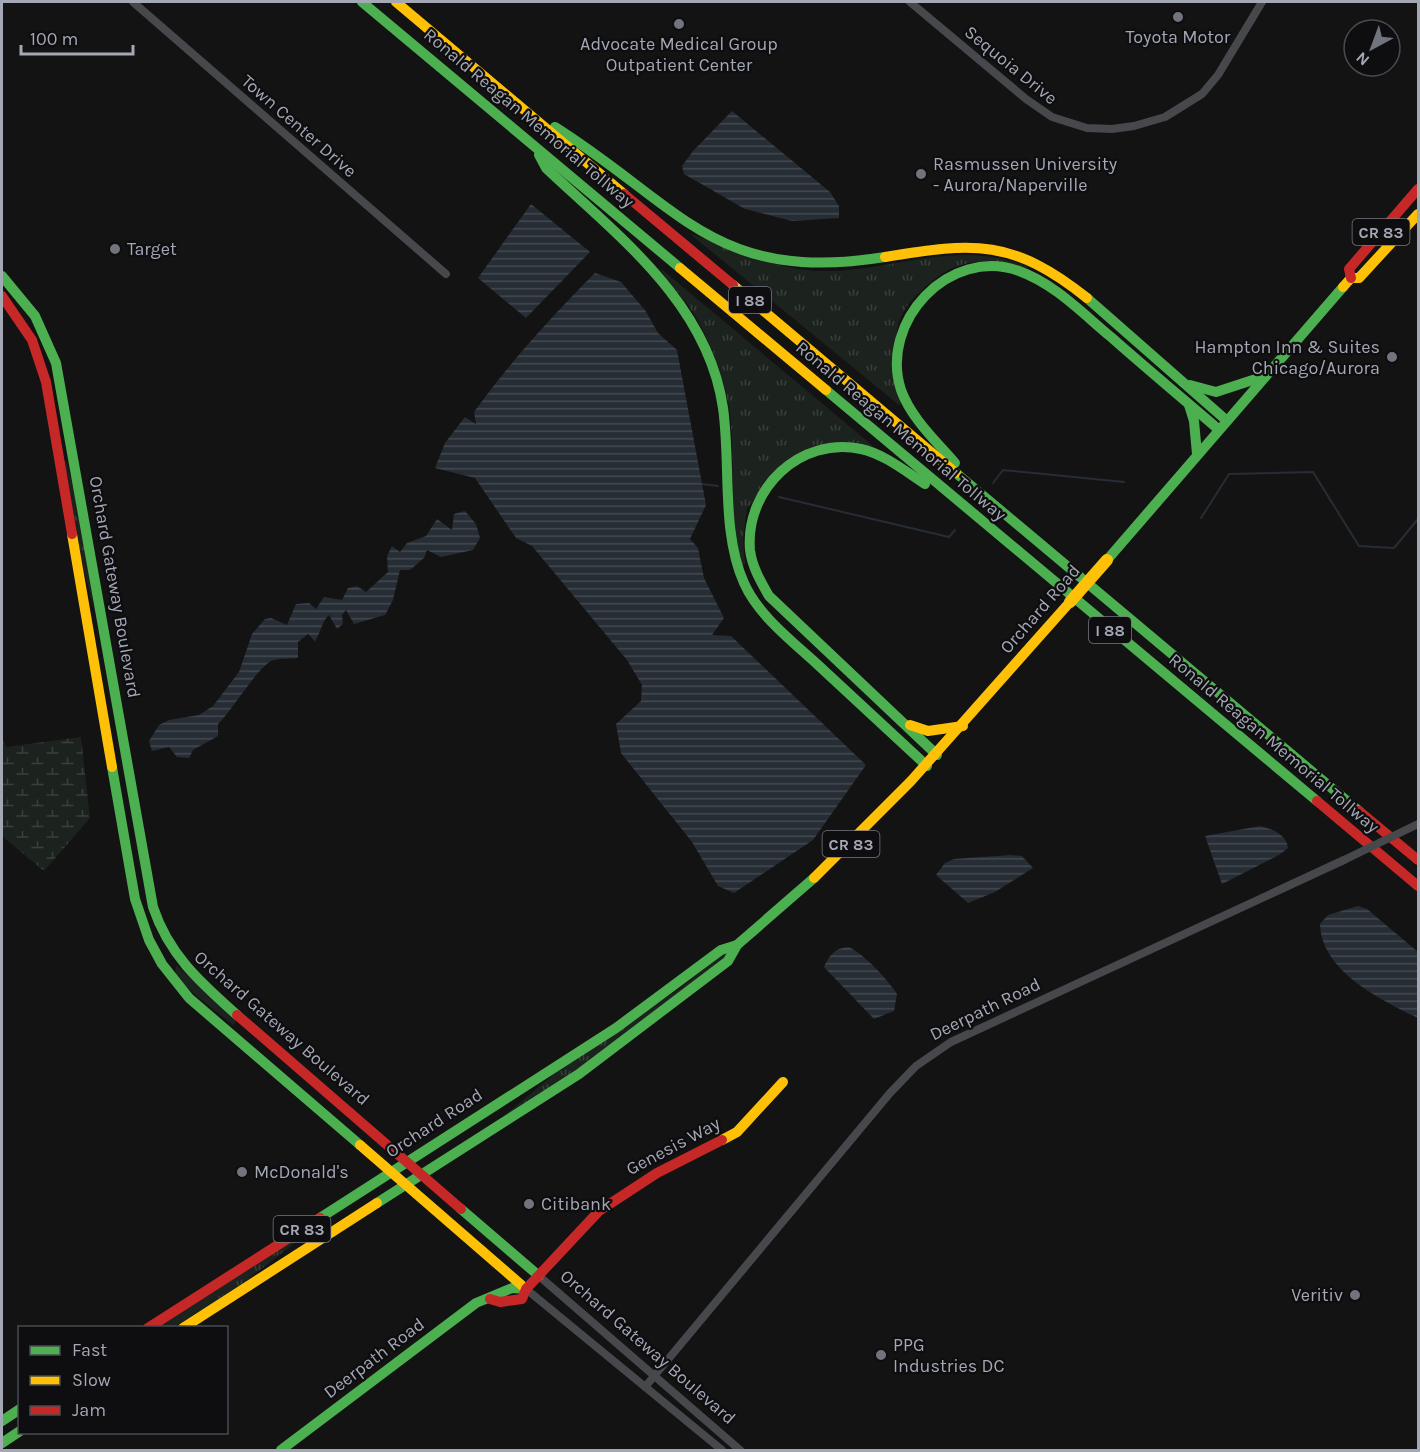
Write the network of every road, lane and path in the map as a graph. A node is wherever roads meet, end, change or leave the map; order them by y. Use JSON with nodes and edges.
{"nodes":[{"id":1,"x":133,"y":2,"type":"edge"},
{"id":2,"x":362,"y":2,"type":"edge"},
{"id":3,"x":396,"y":2,"type":"edge"},
{"id":4,"x":910,"y":2,"type":"edge"},
{"id":5,"x":1262,"y":2,"type":"edge"},
{"id":6,"x":527,"y":111,"type":"junction"},
{"id":7,"x":533,"y":145,"type":"junction"},
{"id":8,"x":1419,"y":189,"type":"edge"},
{"id":9,"x":1419,"y":214,"type":"edge"},
{"id":10,"x":446,"y":274,"type":"dead end"},
{"id":11,"x":2,"y":276,"type":"edge"},
{"id":12,"x":1351,"y":278,"type":"junction"},
{"id":13,"x":2,"y":296,"type":"edge"},
{"id":14,"x":1265,"y":376,"type":"junction"},
{"id":15,"x":1186,"y":383,"type":"junction"},
{"id":16,"x":1189,"y":405,"type":"junction"},
{"id":17,"x":1222,"y":425,"type":"junction"},
{"id":18,"x":1197,"y":454,"type":"junction"},
{"id":19,"x":975,"y":488,"type":"junction"},
{"id":20,"x":970,"y":512,"type":"junction"},
{"id":21,"x":904,"y":723,"type":"junction"},
{"id":22,"x":963,"y":726,"type":"junction"},
{"id":23,"x":937,"y":755,"type":"junction"},
{"id":24,"x":927,"y":766,"type":"junction"},
{"id":25,"x":1419,"y":825,"type":"edge"},
{"id":26,"x":1419,"y":860,"type":"edge"},
{"id":27,"x":1419,"y":886,"type":"edge"},
{"id":28,"x":737,"y":945,"type":"junction"},
{"id":29,"x":783,"y":1082,"type":"dead end"},
{"id":30,"x":407,"y":1162,"type":"junction"},
{"id":31,"x":390,"y":1173,"type":"junction"},
{"id":32,"x":422,"y":1175,"type":"junction"},
{"id":33,"x":405,"y":1185,"type":"junction"},
{"id":34,"x":539,"y":1276,"type":"junction"},
{"id":35,"x":526,"y":1289,"type":"junction"},
{"id":36,"x":151,"y":1326,"type":"edge"},
{"id":37,"x":186,"y":1326,"type":"edge"},
{"id":38,"x":654,"y":1377,"type":"junction"},
{"id":39,"x":645,"y":1387,"type":"junction"},
{"id":40,"x":18,"y":1410,"type":"edge"},
{"id":41,"x":2,"y":1421,"type":"edge"},
{"id":42,"x":18,"y":1432,"type":"edge"},
{"id":43,"x":2,"y":1443,"type":"edge"},
{"id":44,"x":281,"y":1450,"type":"edge"},
{"id":45,"x":722,"y":1450,"type":"edge"},
{"id":46,"x":740,"y":1450,"type":"edge"}],
"edges":[{"from":1,"to":10,"type":"street","name":"Town Center Drive"},
{"from":2,"to":7,"type":"main road","name":"Ronald Reagan Memorial Tollway","number":"I 88"},
{"from":3,"to":6,"type":"main road","name":"Ronald Reagan Memorial Tollway","number":"I 88"},
{"from":4,"to":5,"type":"street","name":"Sequoia Drive"},
{"from":6,"to":15,"type":"main road"},
{"from":6,"to":19,"type":"main road","name":"Ronald Reagan Memorial Tollway","number":"I 88"},
{"from":7,"to":20,"type":"main road","name":"Ronald Reagan Memorial Tollway","number":"I 88"},
{"from":7,"to":24,"type":"main road"},
{"from":8,"to":12,"type":"main road","name":"Orchard Road","number":"CR 83"},
{"from":9,"to":12,"type":"main road","name":"Orchard Road","number":"CR 83"},
{"from":11,"to":30,"type":"main road","name":"Orchard Gateway Boulevard"},
{"from":12,"to":14,"type":"main road","name":"Orchard Road","number":"CR 83"},
{"from":13,"to":31,"type":"main road","name":"Orchard Gateway Boulevard"},
{"from":14,"to":15,"type":"main road"},
{"from":14,"to":17,"type":"main road","name":"Orchard Road","number":"CR 83"},
{"from":15,"to":17,"type":"main road"},
{"from":16,"to":17,"type":"main road"},
{"from":16,"to":18,"type":"main road"},
{"from":16,"to":19,"type":"main road"},
{"from":17,"to":18,"type":"main road","name":"Orchard Road","number":"CR 83"},
{"from":18,"to":22,"type":"main road","name":"Orchard Road","number":"CR 83","bridge":true},
{"from":19,"to":26,"type":"main road","name":"Ronald Reagan Memorial Tollway","number":"I 88"},
{"from":20,"to":21,"type":"main road"},
{"from":20,"to":27,"type":"main road","name":"Ronald Reagan Memorial Tollway","number":"I 88"},
{"from":21,"to":22,"type":"main road"},
{"from":21,"to":23,"type":"main road"},
{"from":22,"to":23,"type":"main road","name":"Orchard Road","number":"CR 83"},
{"from":23,"to":24,"type":"main road","name":"Orchard Road","number":"CR 83"},
{"from":24,"to":28,"type":"main road","name":"Orchard Road","number":"CR 83"},
{"from":25,"to":38,"type":"street","name":"Deerpath Road","bridge":true},
{"from":28,"to":30,"type":"main road","name":"Orchard Road","number":"CR 83"},
{"from":28,"to":32,"type":"main road","name":"Orchard Road","number":"CR 83"},
{"from":29,"to":34,"type":"main road","name":"Genesis Way"},
{"from":30,"to":31,"type":"main road","name":"Orchard Road","number":"CR 83"},
{"from":30,"to":32,"type":"main road","name":"Orchard Gateway Boulevard"},
{"from":31,"to":33,"type":"main road","name":"Orchard Gateway Boulevard"},
{"from":31,"to":36,"type":"main road","name":"Orchard Road","number":"CR 83"},
{"from":32,"to":33,"type":"main road","name":"Orchard Road","number":"CR 83"},
{"from":32,"to":34,"type":"main road","name":"Orchard Gateway Boulevard"},
{"from":33,"to":35,"type":"main road","name":"Orchard Gateway Boulevard"},
{"from":33,"to":37,"type":"main road","name":"Orchard Road","number":"CR 83"},
{"from":34,"to":35,"type":"main road","name":"Genesis Way"},
{"from":34,"to":38,"type":"street","name":"Orchard Gateway Boulevard"},
{"from":35,"to":39,"type":"street","name":"Orchard Gateway Boulevard"},
{"from":35,"to":44,"type":"main road","name":"Deerpath Road"},
{"from":38,"to":39,"type":"street","name":"Deerpath Road"},
{"from":38,"to":46,"type":"street","name":"Orchard Gateway Boulevard"},
{"from":39,"to":45,"type":"street","name":"Orchard Gateway Boulevard"},
{"from":40,"to":41,"type":"main road"},
{"from":42,"to":43,"type":"main road"}]}
